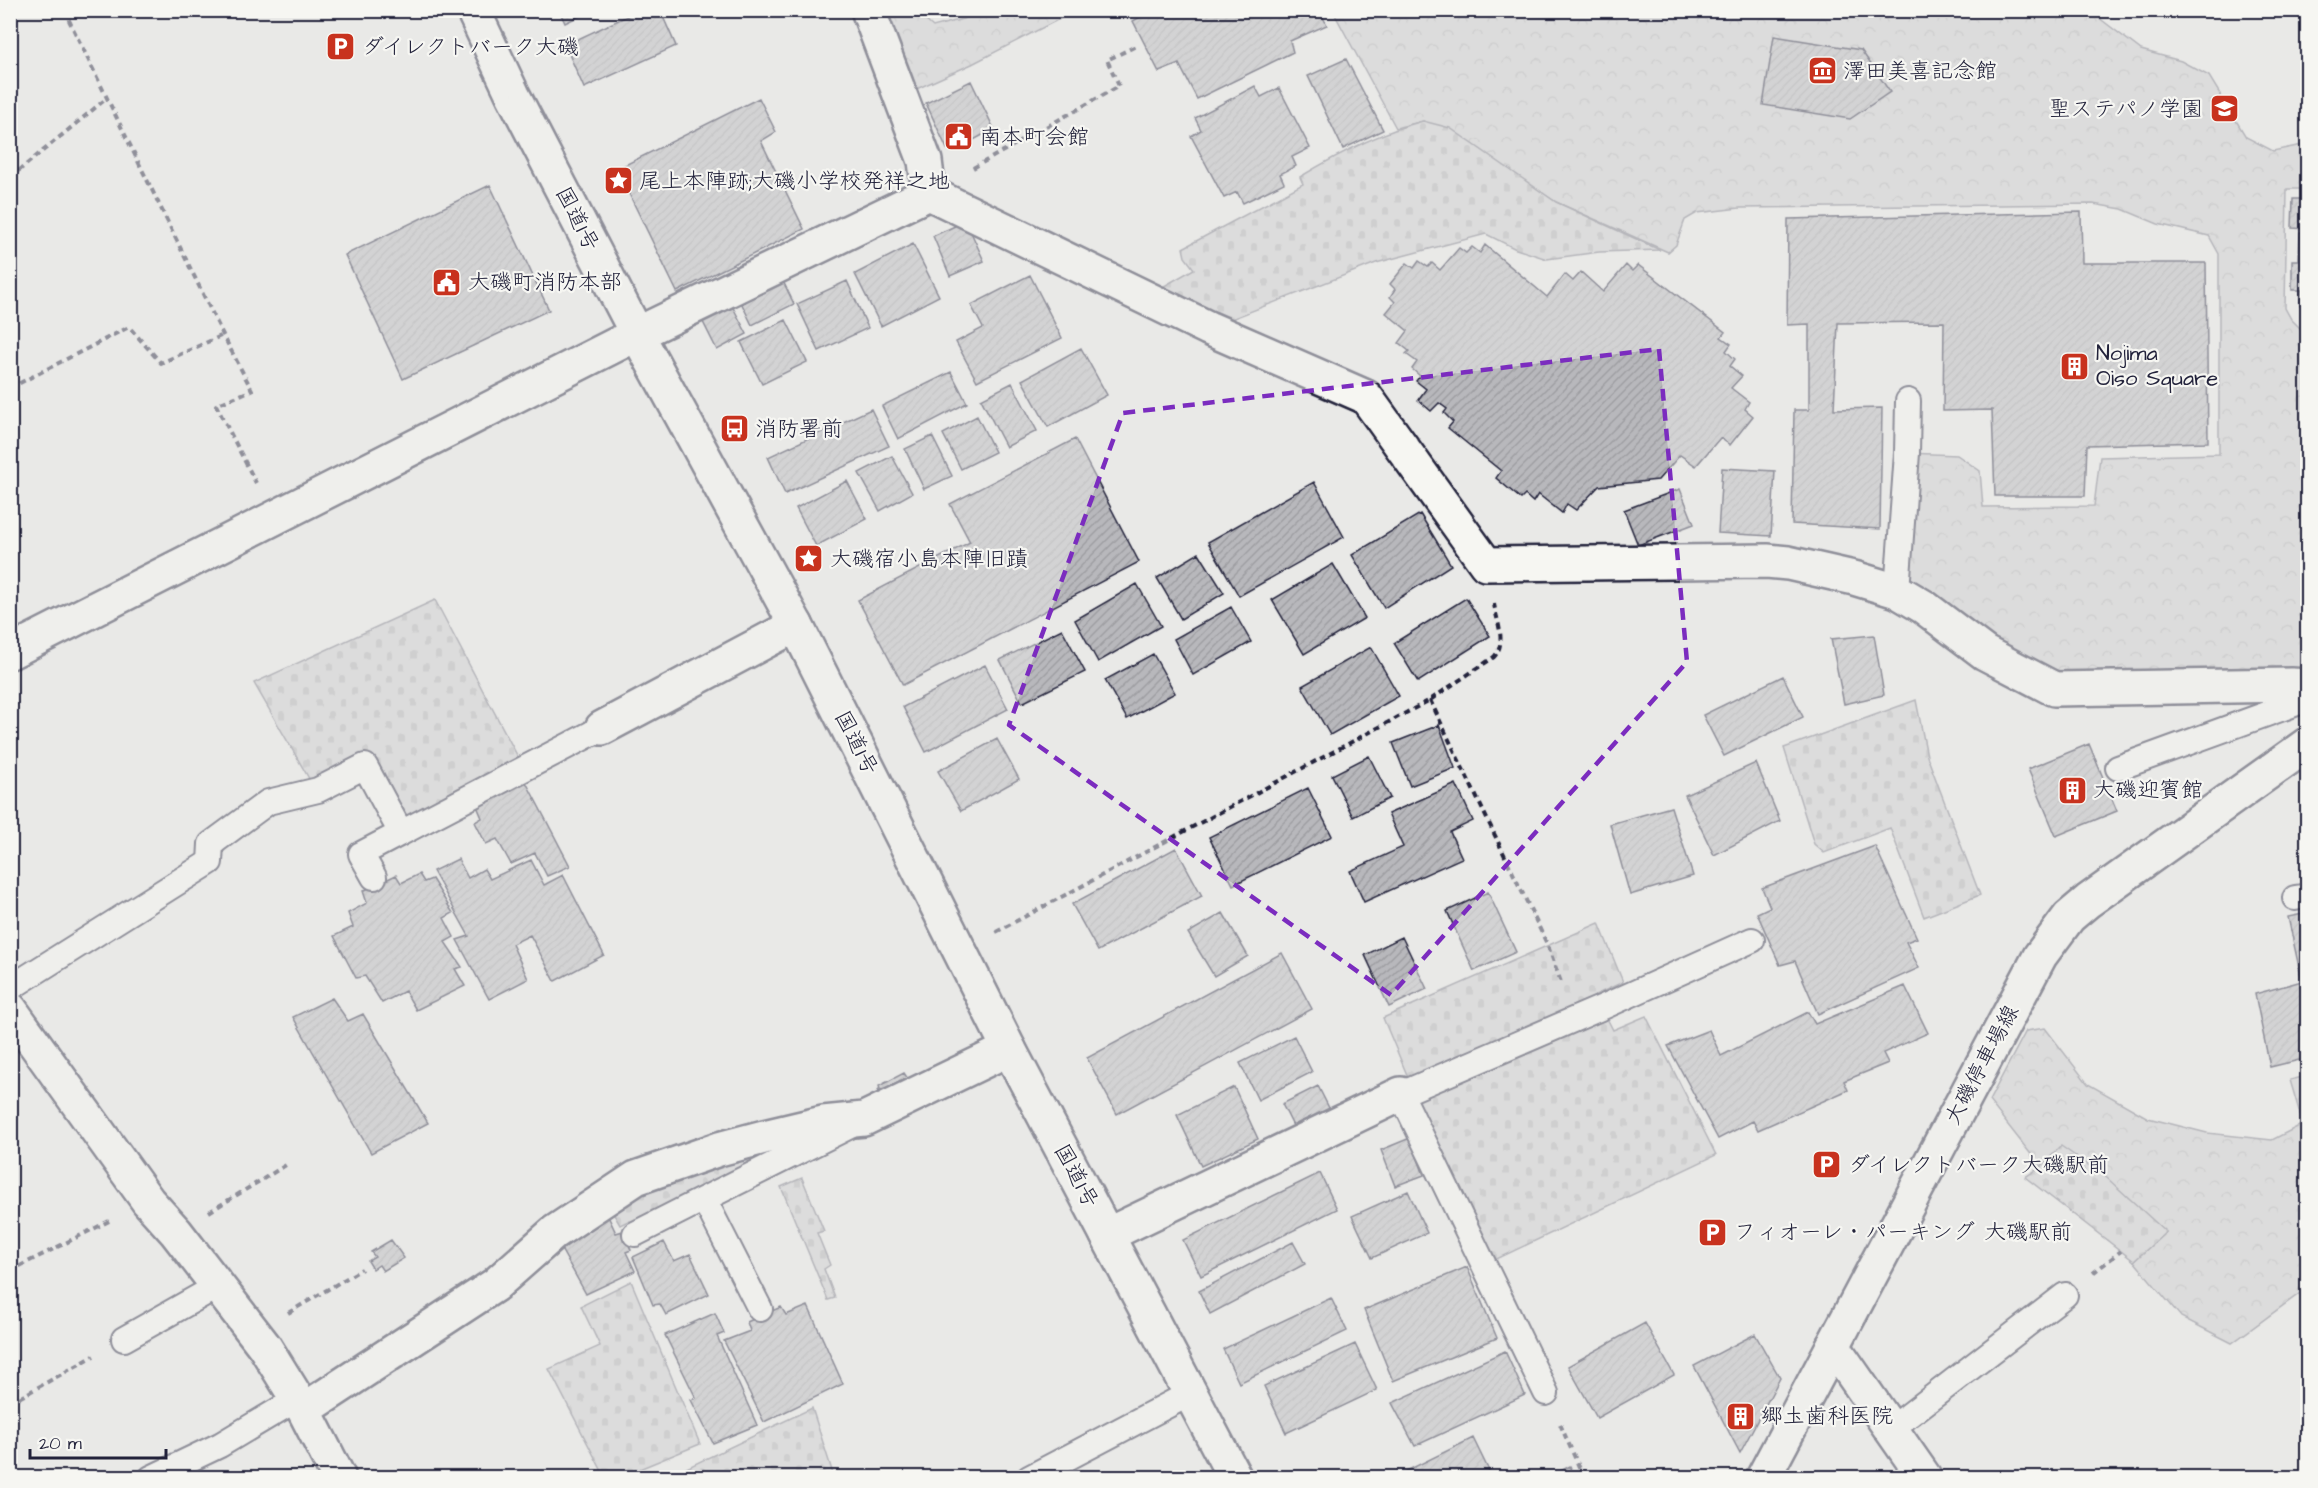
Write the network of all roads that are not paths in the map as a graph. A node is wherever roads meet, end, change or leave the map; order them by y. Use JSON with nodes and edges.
{"nodes":[{"id":1,"x":473,"y":10,"type":"edge"},
{"id":2,"x":868,"y":10,"type":"edge"},
{"id":3,"x":929,"y":193,"type":"junction"},
{"id":4,"x":637,"y":334,"type":"junction"},
{"id":5,"x":1908,"y":401,"type":"dead end"},
{"id":6,"x":1897,"y":591,"type":"junction"},
{"id":7,"x":796,"y":625,"type":"junction"},
{"id":8,"x":10,"y":652,"type":"edge"},
{"id":9,"x":2307,"y":686,"type":"edge"},
{"id":10,"x":2307,"y":699,"type":"edge"},
{"id":11,"x":602,"y":728,"type":"joint"},
{"id":12,"x":2307,"y":744,"type":"edge"},
{"id":13,"x":2118,"y":768,"type":"dead end"},
{"id":14,"x":401,"y":833,"type":"junction"},
{"id":15,"x":374,"y":877,"type":"dead end"},
{"id":16,"x":1752,"y":940,"type":"dead end"},
{"id":17,"x":10,"y":988,"type":"edge"},
{"id":18,"x":10,"y":1009,"type":"edge"},
{"id":19,"x":1009,"y":1049,"type":"junction"},
{"id":20,"x":1401,"y":1094,"type":"junction"},
{"id":21,"x":864,"y":1119,"type":"junction"},
{"id":22,"x":704,"y":1199,"type":"junction"},
{"id":23,"x":635,"y":1234,"type":"dead end"},
{"id":24,"x":1107,"y":1235,"type":"junction"},
{"id":25,"x":216,"y":1287,"type":"junction"},
{"id":26,"x":2065,"y":1295,"type":"dead end"},
{"id":27,"x":760,"y":1309,"type":"dead end"},
{"id":28,"x":124,"y":1339,"type":"road end"},
{"id":29,"x":1833,"y":1346,"type":"junction"},
{"id":30,"x":1191,"y":1393,"type":"junction"},
{"id":31,"x":1546,"y":1393,"type":"road end"},
{"id":32,"x":301,"y":1404,"type":"junction"},
{"id":33,"x":1891,"y":1430,"type":"junction"},
{"id":34,"x":151,"y":1478,"type":"edge"},
{"id":35,"x":339,"y":1478,"type":"edge"},
{"id":36,"x":1029,"y":1478,"type":"edge"},
{"id":37,"x":1235,"y":1478,"type":"edge"},
{"id":38,"x":1763,"y":1478,"type":"edge"},
{"id":39,"x":1925,"y":1478,"type":"edge"}],
"edges":[{"from":1,"to":4,"type":"main road","name":"国道1号"},
{"from":2,"to":3,"type":"main road"},
{"from":3,"to":4,"type":"main road"},
{"from":3,"to":6,"type":"main road"},
{"from":4,"to":7,"type":"main road","name":"国道1号"},
{"from":4,"to":8,"type":"main road"},
{"from":5,"to":6,"type":"lane"},
{"from":6,"to":9,"type":"main road"},
{"from":7,"to":11,"type":"main road"},
{"from":7,"to":19,"type":"main road","name":"国道1号"},
{"from":10,"to":13,"type":"lane"},
{"from":11,"to":14,"type":"lane"},
{"from":12,"to":29,"type":"main road","name":"大磯停車場線"},
{"from":14,"to":15,"type":"lane"},
{"from":14,"to":17,"type":"lane"},
{"from":16,"to":20,"type":"lane"},
{"from":18,"to":25,"type":"main road"},
{"from":19,"to":21,"type":"main road"},
{"from":19,"to":24,"type":"main road","name":"国道1号"},
{"from":20,"to":24,"type":"main road"},
{"from":20,"to":31,"type":"lane"},
{"from":21,"to":22,"type":"lane"},
{"from":21,"to":32,"type":"main road"},
{"from":22,"to":23,"type":"lane"},
{"from":22,"to":27,"type":"lane"},
{"from":24,"to":30,"type":"main road","name":"国道1号"},
{"from":25,"to":28,"type":"lane"},
{"from":25,"to":32,"type":"main road"},
{"from":26,"to":33,"type":"lane"},
{"from":29,"to":33,"type":"main road"},
{"from":29,"to":38,"type":"main road","name":"大磯停車場線"},
{"from":30,"to":36,"type":"lane"},
{"from":30,"to":37,"type":"main road","name":"国道1号"},
{"from":32,"to":34,"type":"lane"},
{"from":32,"to":35,"type":"main road"},
{"from":33,"to":39,"type":"main road"}]}
